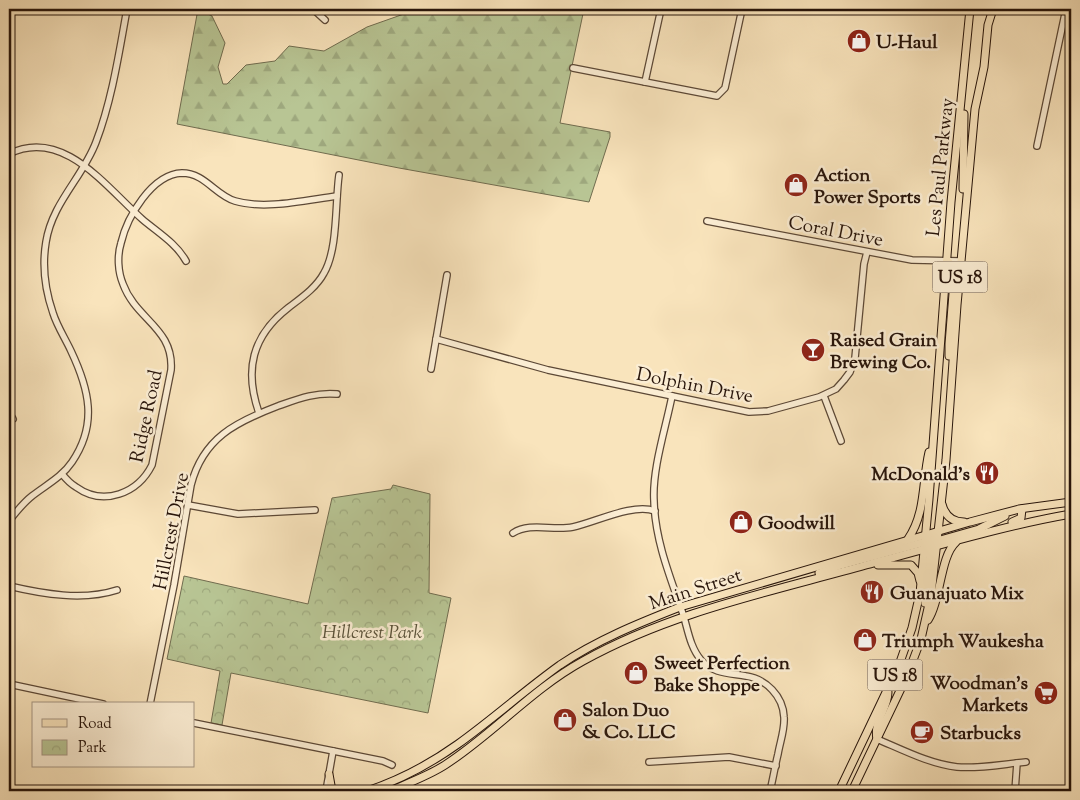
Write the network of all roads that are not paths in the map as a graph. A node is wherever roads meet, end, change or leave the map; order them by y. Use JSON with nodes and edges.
{"nodes":[{"id":1,"x":128,"y":9,"type":"edge"},
{"id":2,"x":313,"y":9,"type":"edge"},
{"id":3,"x":661,"y":9,"type":"edge"},
{"id":4,"x":742,"y":9,"type":"edge"},
{"id":5,"x":993,"y":9,"type":"edge"},
{"id":6,"x":1066,"y":9,"type":"edge"},
{"id":7,"x":970,"y":10,"type":"edge"},
{"id":8,"x":326,"y":20,"type":"dead end"},
{"id":9,"x":573,"y":68,"type":"dead end"},
{"id":10,"x":965,"y":69,"type":"junction"},
{"id":11,"x":646,"y":82,"type":"junction"},
{"id":12,"x":1037,"y":146,"type":"dead end"},
{"id":13,"x":9,"y":154,"type":"edge"},
{"id":14,"x":84,"y":166,"type":"junction"},
{"id":15,"x":340,"y":175,"type":"dead end"},
{"id":16,"x":337,"y":196,"type":"junction"},
{"id":17,"x":966,"y":208,"type":"junction"},
{"id":18,"x":134,"y":212,"type":"junction"},
{"id":19,"x":707,"y":220,"type":"dead end"},
{"id":20,"x":867,"y":252,"type":"junction"},
{"id":21,"x":186,"y":261,"type":"dead end"},
{"id":22,"x":947,"y":261,"type":"junction"},
{"id":23,"x":961,"y":261,"type":"junction"},
{"id":24,"x":447,"y":275,"type":"dead end"},
{"id":25,"x":436,"y":339,"type":"junction"},
{"id":26,"x":431,"y":369,"type":"dead end"},
{"id":27,"x":951,"y":386,"type":"junction"},
{"id":28,"x":337,"y":394,"type":"dead end"},
{"id":29,"x":672,"y":396,"type":"junction"},
{"id":30,"x":824,"y":396,"type":"junction"},
{"id":31,"x":9,"y":412,"type":"edge"},
{"id":32,"x":259,"y":413,"type":"junction"},
{"id":33,"x":13,"y":418,"type":"dead end"},
{"id":34,"x":934,"y":428,"type":"junction"},
{"id":35,"x":840,"y":441,"type":"dead end"},
{"id":36,"x":62,"y":474,"type":"junction"},
{"id":37,"x":942,"y":500,"type":"junction"},
{"id":38,"x":1071,"y":502,"type":"edge"},
{"id":39,"x":188,"y":505,"type":"junction"},
{"id":40,"x":315,"y":510,"type":"dead end"},
{"id":41,"x":1018,"y":510,"type":"junction"},
{"id":42,"x":655,"y":511,"type":"junction"},
{"id":43,"x":1071,"y":514,"type":"edge"},
{"id":44,"x":9,"y":520,"type":"edge"},
{"id":45,"x":1038,"y":520,"type":"junction"},
{"id":46,"x":970,"y":522,"type":"junction"},
{"id":47,"x":938,"y":532,"type":"junction"},
{"id":48,"x":513,"y":533,"type":"dead end"},
{"id":49,"x":981,"y":534,"type":"junction"},
{"id":50,"x":908,"y":540,"type":"junction"},
{"id":51,"x":961,"y":540,"type":"junction"},
{"id":52,"x":930,"y":543,"type":"junction"},
{"id":53,"x":865,"y":566,"type":"junction"},
{"id":54,"x":796,"y":583,"type":"junction"},
{"id":55,"x":9,"y":586,"type":"edge"},
{"id":56,"x":920,"y":587,"type":"junction"},
{"id":57,"x":117,"y":590,"type":"dead end"},
{"id":58,"x":680,"y":607,"type":"junction"},
{"id":59,"x":684,"y":616,"type":"junction"},
{"id":60,"x":924,"y":625,"type":"junction"},
{"id":61,"x":627,"y":629,"type":"junction"},
{"id":62,"x":602,"y":651,"type":"junction"},
{"id":63,"x":9,"y":684,"type":"edge"},
{"id":64,"x":888,"y":690,"type":"junction"},
{"id":65,"x":94,"y":702,"type":"edge"},
{"id":66,"x":150,"y":702,"type":"edge"},
{"id":67,"x":195,"y":722,"type":"edge"},
{"id":68,"x":476,"y":730,"type":"junction"},
{"id":69,"x":866,"y":735,"type":"junction"},
{"id":70,"x":482,"y":737,"type":"junction"},
{"id":71,"x":877,"y":739,"type":"junction"},
{"id":72,"x":463,"y":741,"type":"junction"},
{"id":73,"x":468,"y":748,"type":"junction"},
{"id":74,"x":334,"y":751,"type":"junction"},
{"id":75,"x":648,"y":762,"type":"dead end"},
{"id":76,"x":1026,"y":762,"type":"dead end"},
{"id":77,"x":1017,"y":763,"type":"junction"},
{"id":78,"x":428,"y":764,"type":"junction"},
{"id":79,"x":392,"y":765,"type":"dead end"},
{"id":80,"x":776,"y":766,"type":"junction"},
{"id":81,"x":433,"y":772,"type":"junction"},
{"id":82,"x":329,"y":774,"type":"junction"},
{"id":83,"x":326,"y":791,"type":"edge"},
{"id":84,"x":332,"y":791,"type":"edge"},
{"id":85,"x":367,"y":791,"type":"edge"},
{"id":86,"x":390,"y":791,"type":"edge"},
{"id":87,"x":770,"y":791,"type":"edge"},
{"id":88,"x":839,"y":791,"type":"edge"},
{"id":89,"x":851,"y":791,"type":"edge"},
{"id":90,"x":1015,"y":791,"type":"edge"}],
"edges":[{"from":1,"to":14,"type":"street"},
{"from":2,"to":8,"type":"street"},
{"from":3,"to":11,"type":"street"},
{"from":4,"to":11,"type":"street"},
{"from":5,"to":17,"type":"main road","name":"Les Paul Parkway","number":"US 18"},
{"from":6,"to":12,"type":"street"},
{"from":7,"to":10,"type":"main road","name":"Les Paul Parkway","number":"US 18"},
{"from":9,"to":11,"type":"street"},
{"from":10,"to":17,"type":"main road"},
{"from":10,"to":22,"type":"main road","name":"Les Paul Parkway","number":"US 18"},
{"from":13,"to":14,"type":"street"},
{"from":14,"to":18,"type":"street"},
{"from":14,"to":36,"type":"street"},
{"from":15,"to":16,"type":"street"},
{"from":16,"to":18,"type":"street","name":"Ridge Road"},
{"from":16,"to":32,"type":"street"},
{"from":17,"to":23,"type":"main road","name":"Les Paul Parkway","number":"US 18"},
{"from":18,"to":21,"type":"street"},
{"from":18,"to":36,"type":"street","name":"Ridge Road"},
{"from":19,"to":20,"type":"street","name":"Coral Drive"},
{"from":20,"to":22,"type":"street","name":"Coral Drive"},
{"from":20,"to":30,"type":"street","name":"Dolphin Drive"},
{"from":22,"to":23,"type":"street","name":"Coral Drive"},
{"from":22,"to":27,"type":"main road"},
{"from":22,"to":34,"type":"main road","name":"Les Paul Parkway","number":"US 18"},
{"from":23,"to":27,"type":"main road","name":"Les Paul Parkway","number":"US 18"},
{"from":24,"to":25,"type":"street"},
{"from":25,"to":26,"type":"street"},
{"from":25,"to":29,"type":"street","name":"Dolphin Drive"},
{"from":27,"to":37,"type":"main road","name":"Les Paul Parkway","number":"US 18"},
{"from":28,"to":32,"type":"street","name":"Hillcrest Drive"},
{"from":29,"to":30,"type":"street","name":"Dolphin Drive"},
{"from":29,"to":42,"type":"street"},
{"from":30,"to":35,"type":"street"},
{"from":31,"to":33,"type":"street"},
{"from":32,"to":39,"type":"street","name":"Hillcrest Drive"},
{"from":34,"to":50,"type":"main road"},
{"from":34,"to":52,"type":"main road","name":"Les Paul Parkway","number":"US 18"},
{"from":36,"to":44,"type":"street"},
{"from":37,"to":46,"type":"main road"},
{"from":37,"to":47,"type":"main road","name":"Les Paul Parkway","number":"US 18"},
{"from":38,"to":41,"type":"main road","name":"Main Street"},
{"from":39,"to":40,"type":"street"},
{"from":39,"to":66,"type":"street","name":"Hillcrest Drive"},
{"from":41,"to":45,"type":"main road"},
{"from":41,"to":46,"type":"main road","name":"Main Street"},
{"from":41,"to":49,"type":"main road"},
{"from":41,"to":52,"type":"main road"},
{"from":42,"to":48,"type":"street"},
{"from":42,"to":58,"type":"street"},
{"from":43,"to":45,"type":"main road","name":"Main Street"},
{"from":45,"to":49,"type":"main road","name":"Main Street"},
{"from":46,"to":47,"type":"main road","name":"Main Street"},
{"from":47,"to":52,"type":"main road","name":"Les Paul Parkway","number":"US 18"},
{"from":47,"to":52,"type":"main road","name":"Main Street"},
{"from":49,"to":51,"type":"main road","name":"Main Street"},
{"from":50,"to":52,"type":"main road","name":"Main Street"},
{"from":50,"to":58,"type":"main road","name":"Main Street"},
{"from":51,"to":52,"type":"main road","name":"Main Street"},
{"from":51,"to":60,"type":"main road"},
{"from":52,"to":53,"type":"main road","name":"Main Street"},
{"from":52,"to":54,"type":"main road"},
{"from":52,"to":56,"type":"main road","name":"Les Paul Parkway","number":"US 18"},
{"from":52,"to":60,"type":"main road","name":"Les Paul Parkway","number":"US 18"},
{"from":53,"to":54,"type":"main road","name":"Main Street"},
{"from":53,"to":56,"type":"main road"},
{"from":54,"to":59,"type":"main road","name":"Main Street"},
{"from":55,"to":57,"type":"street"},
{"from":56,"to":64,"type":"main road","name":"Les Paul Parkway","number":"US 18"},
{"from":58,"to":59,"type":"street"},
{"from":58,"to":61,"type":"main road","name":"Main Street"},
{"from":59,"to":62,"type":"main road","name":"Main Street"},
{"from":59,"to":80,"type":"street"},
{"from":60,"to":71,"type":"main road","name":"Les Paul Parkway","number":"US 18"},
{"from":61,"to":62,"type":"main road"},
{"from":61,"to":68,"type":"main road","name":"Main Street"},
{"from":62,"to":70,"type":"main road","name":"Main Street"},
{"from":63,"to":65,"type":"street"},
{"from":64,"to":69,"type":"main road","name":"Les Paul Parkway","number":"US 18"},
{"from":64,"to":71,"type":"main road"},
{"from":67,"to":74,"type":"street"},
{"from":68,"to":70,"type":"main road"},
{"from":68,"to":72,"type":"main road","name":"Main Street"},
{"from":69,"to":88,"type":"main road","name":"Les Paul Parkway","number":"US 18"},
{"from":69,"to":89,"type":"main road"},
{"from":70,"to":73,"type":"main road","name":"Main Street"},
{"from":71,"to":77,"type":"street"},
{"from":71,"to":89,"type":"main road","name":"Les Paul Parkway","number":"US 18"},
{"from":72,"to":73,"type":"main road"},
{"from":72,"to":78,"type":"main road","name":"Main Street"},
{"from":73,"to":81,"type":"main road","name":"Main Street"},
{"from":74,"to":79,"type":"street"},
{"from":74,"to":82,"type":"street"},
{"from":75,"to":80,"type":"street"},
{"from":76,"to":77,"type":"street"},
{"from":77,"to":90,"type":"street"},
{"from":78,"to":81,"type":"main road"},
{"from":78,"to":85,"type":"main road","name":"Main Street"},
{"from":80,"to":87,"type":"street"},
{"from":81,"to":86,"type":"main road","name":"Main Street"},
{"from":82,"to":83,"type":"street"},
{"from":82,"to":84,"type":"main road"}]}
